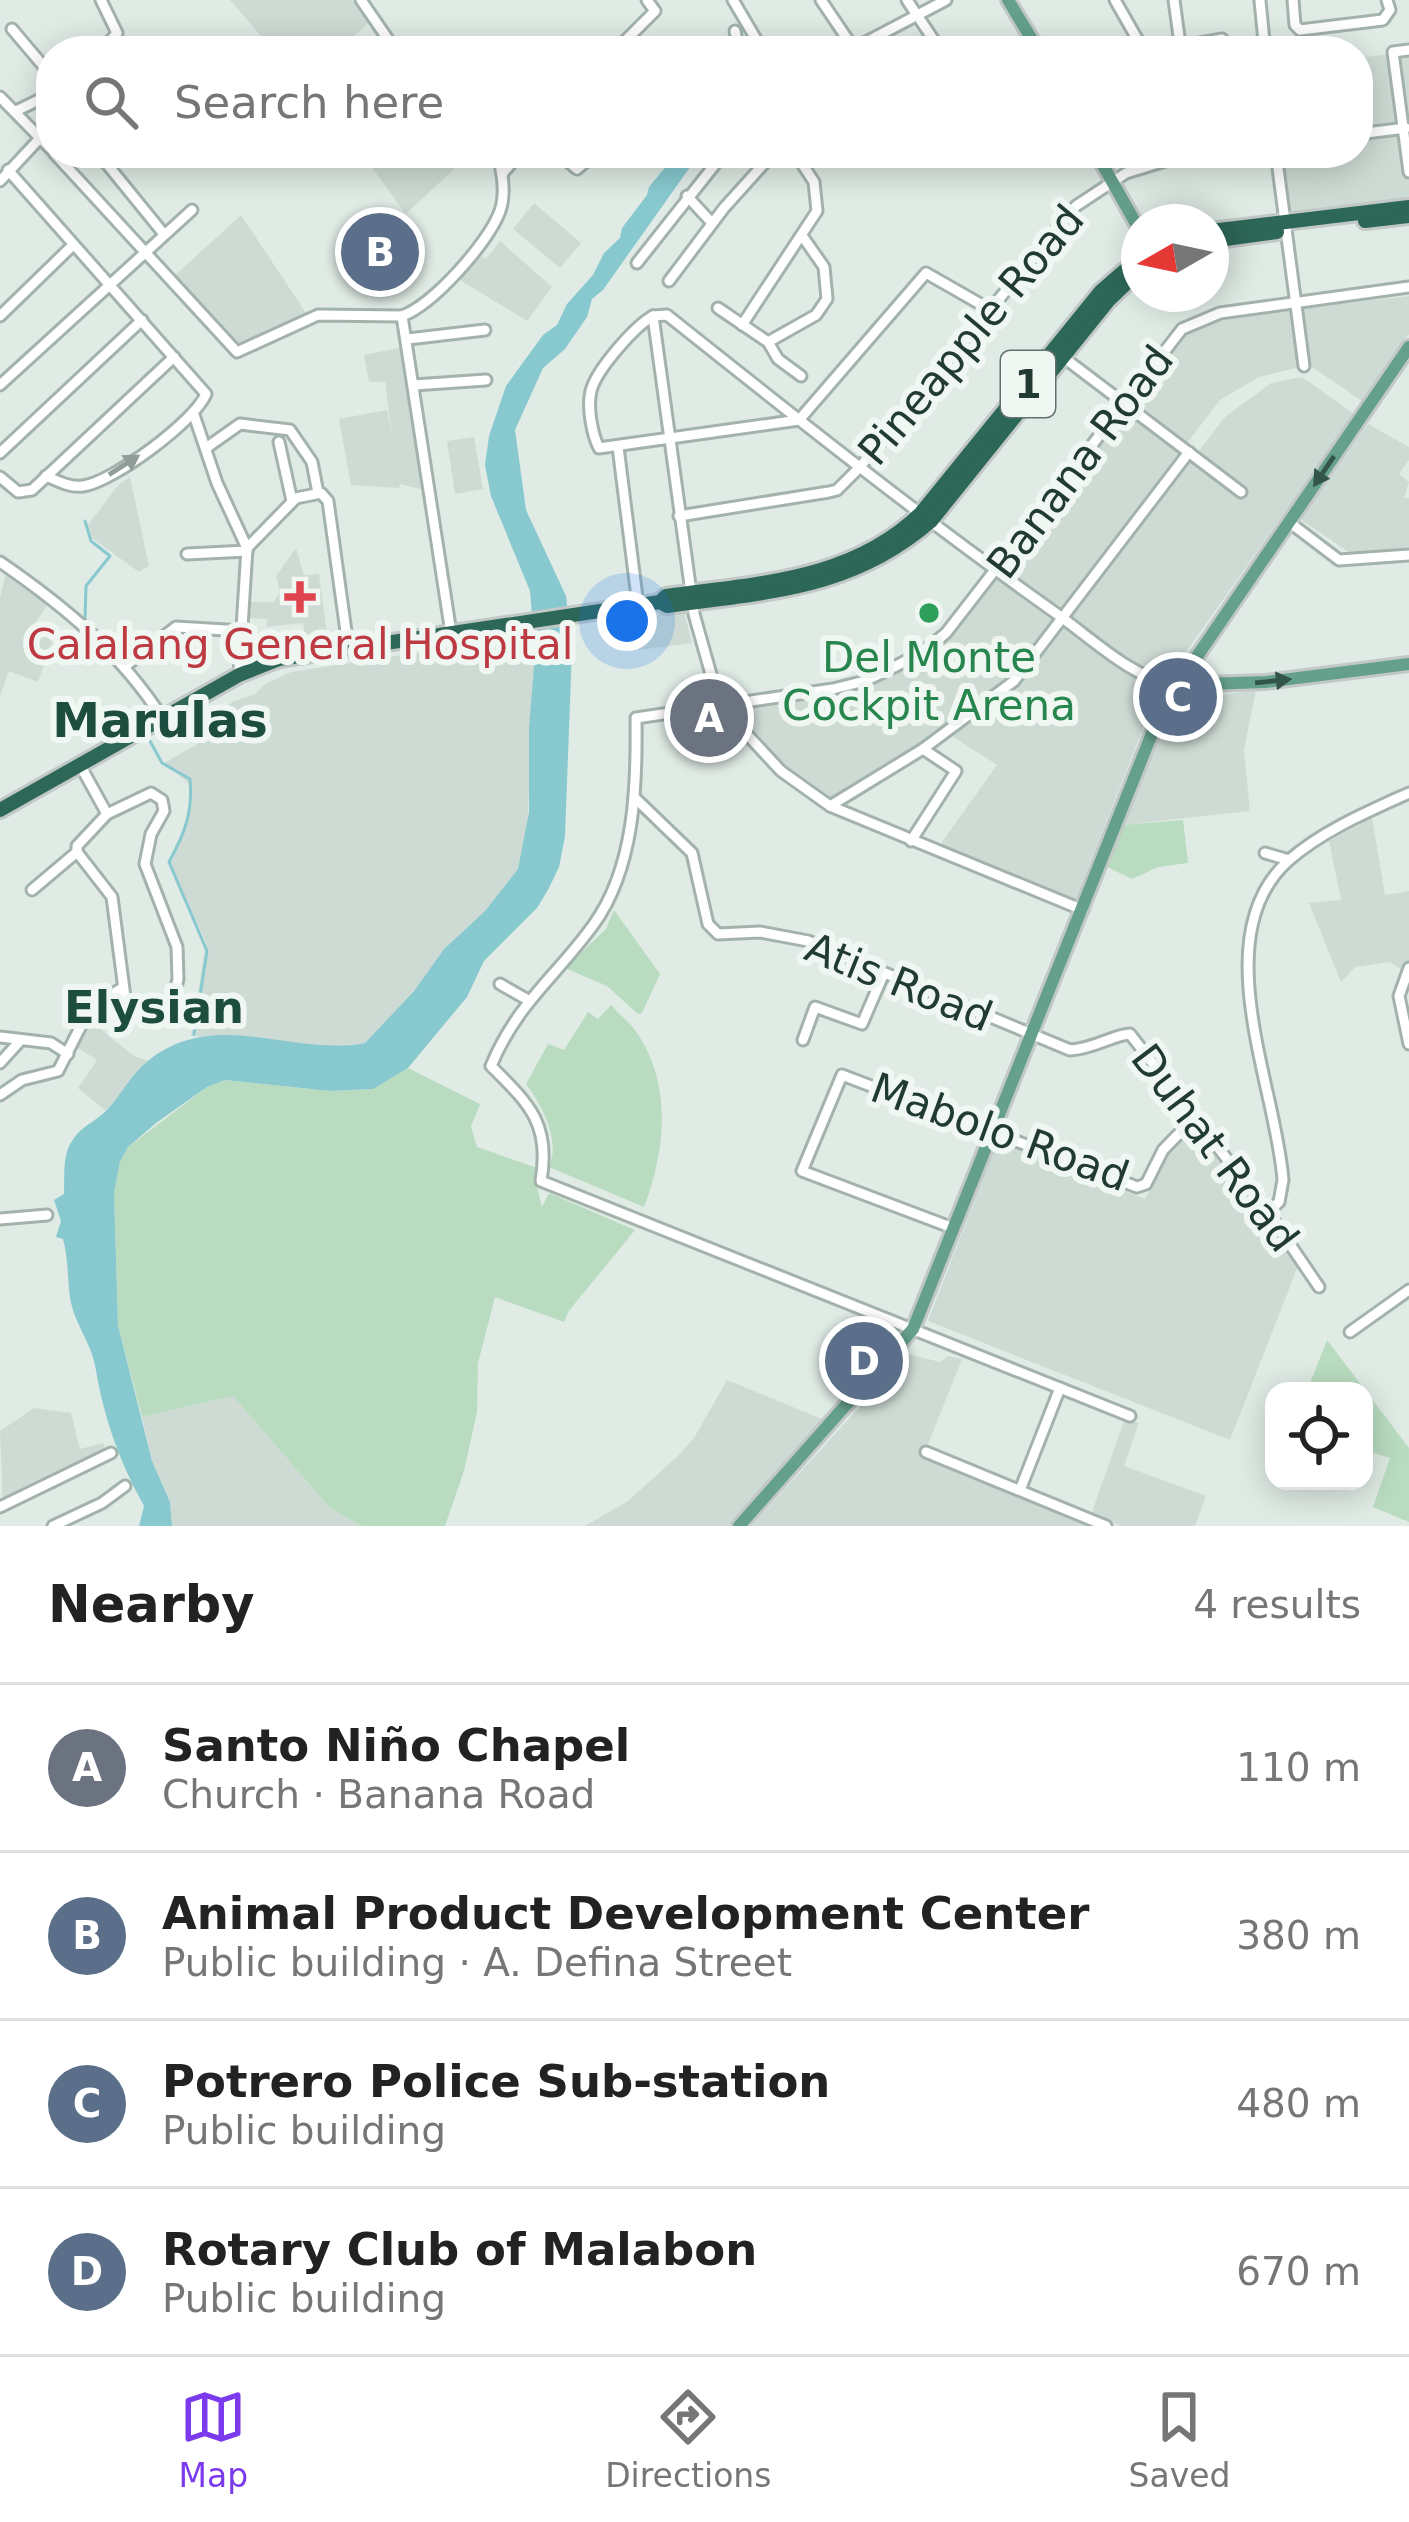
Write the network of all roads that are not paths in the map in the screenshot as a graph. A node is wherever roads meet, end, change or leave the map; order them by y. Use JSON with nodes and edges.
{"nodes":[{"id":1,"x":101,"y":0,"type":"edge"},
{"id":2,"x":362,"y":0,"type":"edge"},
{"id":3,"x":647,"y":0,"type":"edge"},
{"id":4,"x":734,"y":0,"type":"edge"},
{"id":5,"x":821,"y":0,"type":"edge"},
{"id":6,"x":907,"y":0,"type":"edge"},
{"id":7,"x":946,"y":0,"type":"edge"},
{"id":8,"x":1008,"y":0,"type":"edge"},
{"id":9,"x":1115,"y":0,"type":"edge"},
{"id":10,"x":1174,"y":0,"type":"edge"},
{"id":11,"x":1293,"y":0,"type":"edge"},
{"id":12,"x":1387,"y":0,"type":"edge"},
{"id":13,"x":1260,"y":1,"type":"edge"},
{"id":14,"x":917,"y":14,"type":"junction"},
{"id":15,"x":12,"y":28,"type":"dead end"},
{"id":16,"x":735,"y":31,"type":"dead end"},
{"id":17,"x":114,"y":36,"type":"edge"},
{"id":18,"x":386,"y":36,"type":"edge"},
{"id":19,"x":630,"y":36,"type":"edge"},
{"id":20,"x":736,"y":36,"type":"edge"},
{"id":21,"x":754,"y":36,"type":"edge"},
{"id":22,"x":843,"y":36,"type":"edge"},
{"id":23,"x":877,"y":36,"type":"edge"},
{"id":24,"x":931,"y":36,"type":"edge"},
{"id":25,"x":1030,"y":36,"type":"edge"},
{"id":26,"x":1135,"y":36,"type":"edge"},
{"id":27,"x":1179,"y":36,"type":"edge"},
{"id":28,"x":1264,"y":36,"type":"edge"},
{"id":29,"x":1409,"y":50,"type":"edge"},
{"id":30,"x":36,"y":57,"type":"edge"},
{"id":31,"x":0,"y":97,"type":"edge"},
{"id":32,"x":36,"y":101,"type":"edge"},
{"id":33,"x":16,"y":111,"type":"junction"},
{"id":34,"x":1406,"y":128,"type":"edge"},
{"id":35,"x":1373,"y":132,"type":"edge"},
{"id":36,"x":36,"y":133,"type":"edge"},
{"id":37,"x":36,"y":141,"type":"edge"},
{"id":38,"x":68,"y":168,"type":"edge"},
{"id":39,"x":110,"y":168,"type":"edge"},
{"id":40,"x":500,"y":168,"type":"edge"},
{"id":41,"x":711,"y":168,"type":"edge"},
{"id":42,"x":758,"y":168,"type":"edge"},
{"id":43,"x":805,"y":168,"type":"edge"},
{"id":44,"x":1105,"y":168,"type":"edge"},
{"id":45,"x":1141,"y":168,"type":"edge"},
{"id":46,"x":1278,"y":168,"type":"edge"},
{"id":47,"x":8,"y":170,"type":"junction"},
{"id":48,"x":1409,"y":172,"type":"edge"},
{"id":49,"x":0,"y":181,"type":"edge"},
{"id":50,"x":1112,"y":181,"type":"junction"},
{"id":51,"x":687,"y":196,"type":"junction"},
{"id":52,"x":1125,"y":204,"type":"edge"},
{"id":53,"x":1409,"y":207,"type":"edge"},
{"id":54,"x":192,"y":210,"type":"dead end"},
{"id":55,"x":1409,"y":216,"type":"edge"},
{"id":56,"x":712,"y":224,"type":"junction"},
{"id":57,"x":1284,"y":227,"type":"junction"},
{"id":58,"x":1229,"y":230,"type":"edge"},
{"id":59,"x":163,"y":233,"type":"junction"},
{"id":60,"x":803,"y":237,"type":"junction"},
{"id":61,"x":1229,"y":238,"type":"edge"},
{"id":62,"x":73,"y":245,"type":"junction"},
{"id":63,"x":142,"y":252,"type":"junction"},
{"id":64,"x":638,"y":262,"type":"dead end"},
{"id":65,"x":1121,"y":273,"type":"edge"},
{"id":66,"x":670,"y":281,"type":"dead end"},
{"id":67,"x":109,"y":284,"type":"junction"},
{"id":68,"x":1409,"y":287,"type":"edge"},
{"id":69,"x":1121,"y":288,"type":"edge"},
{"id":70,"x":1295,"y":303,"type":"junction"},
{"id":71,"x":718,"y":308,"type":"dead end"},
{"id":72,"x":989,"y":309,"type":"junction"},
{"id":73,"x":0,"y":316,"type":"edge"},
{"id":74,"x":402,"y":316,"type":"junction"},
{"id":75,"x":653,"y":316,"type":"junction"},
{"id":76,"x":142,"y":320,"type":"junction"},
{"id":77,"x":742,"y":325,"type":"junction"},
{"id":78,"x":485,"y":330,"type":"dead end"},
{"id":79,"x":408,"y":339,"type":"junction"},
{"id":80,"x":768,"y":342,"type":"junction"},
{"id":81,"x":1409,"y":346,"type":"edge"},
{"id":82,"x":1059,"y":354,"type":"junction"},
{"id":83,"x":174,"y":357,"type":"junction"},
{"id":84,"x":1304,"y":366,"type":"dead end"},
{"id":85,"x":800,"y":376,"type":"dead end"},
{"id":86,"x":486,"y":380,"type":"dead end"},
{"id":87,"x":414,"y":385,"type":"junction"},
{"id":88,"x":0,"y":386,"type":"edge"},
{"id":89,"x":1124,"y":403,"type":"junction"},
{"id":90,"x":194,"y":415,"type":"junction"},
{"id":91,"x":799,"y":420,"type":"junction"},
{"id":92,"x":669,"y":439,"type":"junction"},
{"id":93,"x":279,"y":442,"type":"dead end"},
{"id":94,"x":618,"y":447,"type":"junction"},
{"id":95,"x":206,"y":448,"type":"junction"},
{"id":96,"x":1189,"y":452,"type":"junction"},
{"id":97,"x":0,"y":453,"type":"edge"},
{"id":98,"x":860,"y":467,"type":"junction"},
{"id":99,"x":46,"y":476,"type":"junction"},
{"id":100,"x":0,"y":477,"type":"edge"},
{"id":101,"x":1241,"y":492,"type":"dead end"},
{"id":102,"x":323,"y":497,"type":"junction"},
{"id":103,"x":292,"y":501,"type":"junction"},
{"id":104,"x":679,"y":516,"type":"junction"},
{"id":105,"x":926,"y":517,"type":"junction"},
{"id":106,"x":1289,"y":522,"type":"junction"},
{"id":107,"x":247,"y":550,"type":"junction"},
{"id":108,"x":188,"y":554,"type":"dead end"},
{"id":109,"x":1409,"y":555,"type":"edge"},
{"id":110,"x":0,"y":562,"type":"edge"},
{"id":111,"x":996,"y":571,"type":"junction"},
{"id":112,"x":692,"y":597,"type":"junction"},
{"id":113,"x":638,"y":605,"type":"junction"},
{"id":114,"x":1064,"y":618,"type":"junction"},
{"id":115,"x":242,"y":631,"type":"junction"},
{"id":116,"x":451,"y":633,"type":"junction"},
{"id":117,"x":348,"y":646,"type":"junction"},
{"id":118,"x":1409,"y":664,"type":"edge"},
{"id":119,"x":124,"y":667,"type":"junction"},
{"id":120,"x":239,"y":675,"type":"junction"},
{"id":121,"x":1174,"y":685,"type":"junction"},
{"id":122,"x":722,"y":705,"type":"junction"},
{"id":123,"x":163,"y":719,"type":"junction"},
{"id":124,"x":923,"y":749,"type":"junction"},
{"id":125,"x":80,"y":765,"type":"junction"},
{"id":126,"x":1409,"y":793,"type":"edge"},
{"id":127,"x":634,"y":797,"type":"junction"},
{"id":128,"x":830,"y":806,"type":"junction"},
{"id":129,"x":0,"y":810,"type":"edge"},
{"id":130,"x":107,"y":814,"type":"junction"},
{"id":131,"x":911,"y":841,"type":"junction"},
{"id":132,"x":77,"y":852,"type":"junction"},
{"id":133,"x":1265,"y":853,"type":"dead end"},
{"id":134,"x":1289,"y":860,"type":"junction"},
{"id":135,"x":32,"y":890,"type":"dead end"},
{"id":136,"x":1083,"y":910,"type":"junction"},
{"id":137,"x":1409,"y":968,"type":"edge"},
{"id":138,"x":884,"y":973,"type":"junction"},
{"id":139,"x":500,"y":984,"type":"dead end"},
{"id":140,"x":122,"y":988,"type":"junction"},
{"id":141,"x":528,"y":1000,"type":"junction"},
{"id":142,"x":0,"y":1036,"type":"edge"},
{"id":143,"x":1032,"y":1036,"type":"junction"},
{"id":144,"x":803,"y":1040,"type":"dead end"},
{"id":145,"x":20,"y":1041,"type":"junction"},
{"id":146,"x":1409,"y":1044,"type":"edge"},
{"id":147,"x":68,"y":1054,"type":"junction"},
{"id":148,"x":0,"y":1063,"type":"edge"},
{"id":149,"x":0,"y":1095,"type":"edge"},
{"id":150,"x":1196,"y":1117,"type":"junction"},
{"id":151,"x":992,"y":1133,"type":"junction"},
{"id":152,"x":1268,"y":1212,"type":"junction"},
{"id":153,"x":47,"y":1215,"type":"dead end"},
{"id":154,"x":0,"y":1219,"type":"edge"},
{"id":155,"x":953,"y":1228,"type":"junction"},
{"id":156,"x":1319,"y":1287,"type":"dead end"},
{"id":157,"x":1409,"y":1290,"type":"edge"},
{"id":158,"x":913,"y":1330,"type":"junction"},
{"id":159,"x":1350,"y":1332,"type":"dead end"},
{"id":160,"x":1060,"y":1388,"type":"junction"},
{"id":161,"x":1130,"y":1416,"type":"dead end"},
{"id":162,"x":926,"y":1452,"type":"dead end"},
{"id":163,"x":112,"y":1454,"type":"dead end"},
{"id":164,"x":125,"y":1486,"type":"dead end"},
{"id":165,"x":1020,"y":1490,"type":"junction"},
{"id":166,"x":0,"y":1508,"type":"edge"},
{"id":167,"x":53,"y":1526,"type":"edge"},
{"id":168,"x":739,"y":1526,"type":"edge"},
{"id":169,"x":1106,"y":1526,"type":"edge"}],
"edges":[{"from":1,"to":17,"type":"street"},
{"from":2,"to":18,"type":"street"},
{"from":3,"to":19,"type":"street"},
{"from":4,"to":21,"type":"street"},
{"from":5,"to":22,"type":"street"},
{"from":6,"to":14,"type":"street"},
{"from":7,"to":14,"type":"street"},
{"from":8,"to":25,"type":"main road"},
{"from":9,"to":26,"type":"street"},
{"from":10,"to":27,"type":"street"},
{"from":11,"to":12,"type":"street"},
{"from":13,"to":28,"type":"street"},
{"from":14,"to":23,"type":"street"},
{"from":14,"to":24,"type":"street"},
{"from":15,"to":30,"type":"street"},
{"from":16,"to":20,"type":"street"},
{"from":29,"to":34,"type":"street"},
{"from":31,"to":33,"type":"street"},
{"from":32,"to":33,"type":"street"},
{"from":33,"to":36,"type":"street"},
{"from":34,"to":35,"type":"street"},
{"from":34,"to":48,"type":"street"},
{"from":37,"to":47,"type":"street"},
{"from":38,"to":63,"type":"street"},
{"from":39,"to":59,"type":"street"},
{"from":40,"to":74,"type":"street"},
{"from":41,"to":51,"type":"street"},
{"from":42,"to":56,"type":"street"},
{"from":43,"to":60,"type":"street"},
{"from":44,"to":50,"type":"main road"},
{"from":45,"to":50,"type":"street","name":"Pineapple Road"},
{"from":46,"to":57,"type":"street"},
{"from":47,"to":49,"type":"street"},
{"from":47,"to":62,"type":"street"},
{"from":50,"to":52,"type":"main road"},
{"from":50,"to":72,"type":"street","name":"Pineapple Road"},
{"from":51,"to":56,"type":"street"},
{"from":51,"to":64,"type":"street"},
{"from":53,"to":57,"type":"highway"},
{"from":54,"to":59,"type":"street"},
{"from":55,"to":57,"type":"highway"},
{"from":56,"to":66,"type":"street"},
{"from":57,"to":58,"type":"highway"},
{"from":57,"to":61,"type":"highway"},
{"from":57,"to":70,"type":"street"},
{"from":59,"to":63,"type":"street"},
{"from":60,"to":77,"type":"street"},
{"from":60,"to":80,"type":"street"},
{"from":62,"to":67,"type":"street"},
{"from":62,"to":73,"type":"street"},
{"from":63,"to":67,"type":"street"},
{"from":63,"to":74,"type":"street"},
{"from":65,"to":82,"type":"highway","number":"1"},
{"from":67,"to":76,"type":"street"},
{"from":67,"to":88,"type":"street"},
{"from":68,"to":70,"type":"street","name":"Banana Road"},
{"from":69,"to":82,"type":"highway","number":"1"},
{"from":70,"to":84,"type":"street"},
{"from":70,"to":89,"type":"street","name":"Banana Road"},
{"from":71,"to":77,"type":"street"},
{"from":72,"to":91,"type":"street"},
{"from":72,"to":98,"type":"street","name":"Pineapple Road"},
{"from":74,"to":79,"type":"street"},
{"from":75,"to":91,"type":"street"},
{"from":75,"to":92,"type":"street"},
{"from":75,"to":94,"type":"street"},
{"from":76,"to":83,"type":"street"},
{"from":76,"to":97,"type":"street"},
{"from":77,"to":80,"type":"street"},
{"from":78,"to":79,"type":"street"},
{"from":79,"to":87,"type":"street"},
{"from":80,"to":85,"type":"street"},
{"from":81,"to":106,"type":"main road","one_way":true},
{"from":82,"to":89,"type":"street"},
{"from":82,"to":105,"type":"highway","number":"1"},
{"from":83,"to":90,"type":"street"},
{"from":83,"to":99,"type":"street"},
{"from":86,"to":87,"type":"street"},
{"from":87,"to":116,"type":"street"},
{"from":89,"to":96,"type":"street"},
{"from":89,"to":111,"type":"street","name":"Banana Road"},
{"from":90,"to":95,"type":"street"},
{"from":99,"to":90,"type":"street","one_way":true},
{"from":91,"to":92,"type":"street"},
{"from":91,"to":98,"type":"street"},
{"from":92,"to":94,"type":"street"},
{"from":92,"to":104,"type":"street"},
{"from":93,"to":103,"type":"street"},
{"from":94,"to":113,"type":"street"},
{"from":95,"to":102,"type":"street"},
{"from":95,"to":107,"type":"street"},
{"from":96,"to":101,"type":"street"},
{"from":96,"to":114,"type":"street"},
{"from":98,"to":104,"type":"street","name":"Pineapple Road"},
{"from":98,"to":105,"type":"street"},
{"from":99,"to":100,"type":"street"},
{"from":102,"to":103,"type":"street"},
{"from":102,"to":117,"type":"street"},
{"from":103,"to":107,"type":"street"},
{"from":104,"to":112,"type":"street"},
{"from":105,"to":111,"type":"street"},
{"from":105,"to":112,"type":"highway","number":"1"},
{"from":106,"to":109,"type":"street"},
{"from":106,"to":121,"type":"main road"},
{"from":107,"to":108,"type":"street"},
{"from":107,"to":115,"type":"street"},
{"from":110,"to":119,"type":"street"},
{"from":111,"to":114,"type":"street"},
{"from":111,"to":122,"type":"street","name":"Banana Road"},
{"from":112,"to":113,"type":"highway","number":"1"},
{"from":112,"to":122,"type":"street"},
{"from":113,"to":116,"type":"highway","number":"1"},
{"from":114,"to":121,"type":"street"},
{"from":114,"to":124,"type":"street"},
{"from":115,"to":119,"type":"street"},
{"from":115,"to":120,"type":"street"},
{"from":116,"to":117,"type":"highway","number":"1"},
{"from":117,"to":120,"type":"highway","number":"1"},
{"from":121,"to":118,"type":"main road","one_way":true},
{"from":119,"to":123,"type":"street"},
{"from":120,"to":123,"type":"highway","number":"1"},
{"from":121,"to":136,"type":"main road"},
{"from":122,"to":127,"type":"street","name":"Banana Road"},
{"from":122,"to":128,"type":"street"},
{"from":123,"to":125,"type":"highway","number":"1"},
{"from":124,"to":128,"type":"street"},
{"from":124,"to":131,"type":"street"},
{"from":125,"to":129,"type":"highway","number":"1"},
{"from":125,"to":130,"type":"street"},
{"from":126,"to":134,"type":"street"},
{"from":127,"to":138,"type":"street","name":"Atis Road"},
{"from":127,"to":141,"type":"street"},
{"from":128,"to":131,"type":"street"},
{"from":130,"to":132,"type":"street"},
{"from":130,"to":140,"type":"street"},
{"from":131,"to":136,"type":"street"},
{"from":132,"to":135,"type":"street"},
{"from":132,"to":140,"type":"street"},
{"from":133,"to":134,"type":"street"},
{"from":134,"to":152,"type":"street"},
{"from":136,"to":143,"type":"main road"},
{"from":137,"to":146,"type":"street"},
{"from":138,"to":143,"type":"street","name":"Atis Road"},
{"from":138,"to":144,"type":"street"},
{"from":139,"to":141,"type":"street"},
{"from":140,"to":147,"type":"street"},
{"from":141,"to":158,"type":"street"},
{"from":142,"to":145,"type":"street"},
{"from":143,"to":150,"type":"street","name":"Duhat Road"},
{"from":143,"to":151,"type":"main road"},
{"from":145,"to":147,"type":"street"},
{"from":145,"to":148,"type":"street"},
{"from":147,"to":149,"type":"street"},
{"from":150,"to":151,"type":"street","name":"Mabolo Road"},
{"from":150,"to":152,"type":"street","name":"Duhat Road"},
{"from":151,"to":155,"type":"main road"},
{"from":151,"to":155,"type":"street","name":"Mabolo Road"},
{"from":152,"to":156,"type":"street","name":"Duhat Road"},
{"from":153,"to":154,"type":"street"},
{"from":155,"to":158,"type":"main road"},
{"from":157,"to":159,"type":"street"},
{"from":158,"to":160,"type":"street"},
{"from":158,"to":168,"type":"main road"},
{"from":160,"to":161,"type":"street"},
{"from":160,"to":165,"type":"street"},
{"from":162,"to":165,"type":"street"},
{"from":163,"to":166,"type":"street"},
{"from":164,"to":167,"type":"street"},
{"from":165,"to":169,"type":"street"}]}
